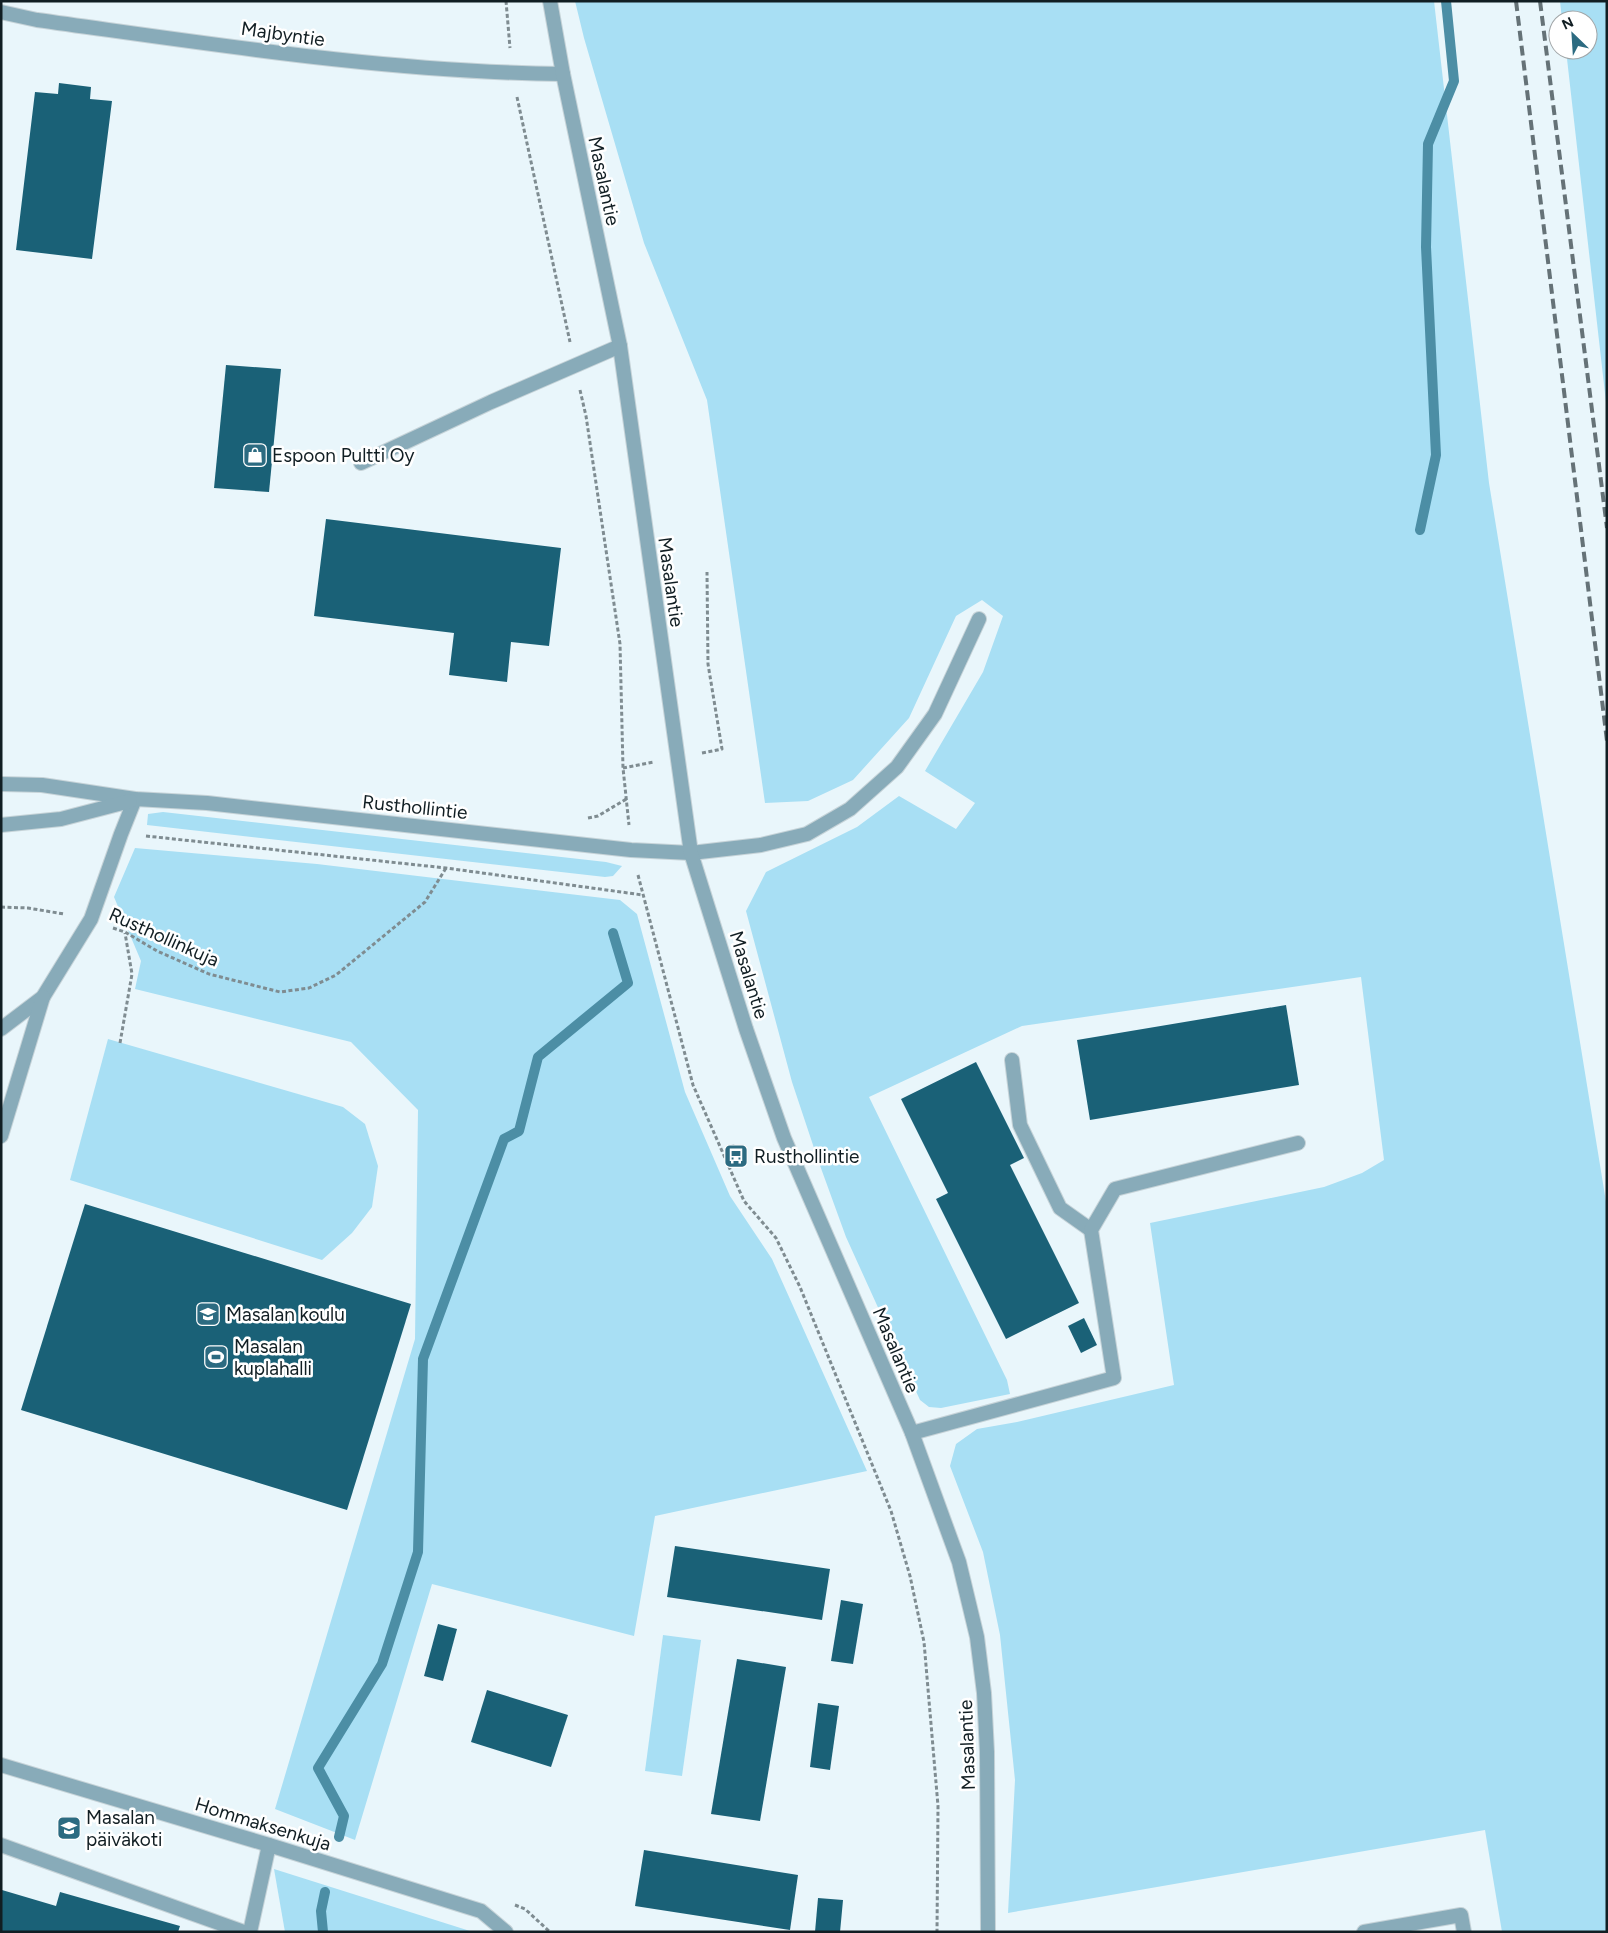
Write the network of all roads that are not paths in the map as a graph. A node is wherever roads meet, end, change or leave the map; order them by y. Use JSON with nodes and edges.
{"nodes":[{"id":1,"x":550,"y":1,"type":"edge"},
{"id":2,"x":1,"y":12,"type":"edge"},
{"id":3,"x":563,"y":74,"type":"junction"},
{"id":4,"x":620,"y":346,"type":"junction"},
{"id":5,"x":361,"y":463,"type":"dead end"},
{"id":6,"x":979,"y":619,"type":"dead end"},
{"id":7,"x":1,"y":784,"type":"edge"},
{"id":8,"x":135,"y":799,"type":"junction"},
{"id":9,"x":1,"y":825,"type":"edge"},
{"id":10,"x":691,"y":853,"type":"junction"},
{"id":11,"x":43,"y":997,"type":"junction"},
{"id":12,"x":1,"y":1030,"type":"edge"},
{"id":13,"x":1012,"y":1060,"type":"dead end"},
{"id":14,"x":1,"y":1136,"type":"edge"},
{"id":15,"x":1298,"y":1143,"type":"dead end"},
{"id":16,"x":1091,"y":1230,"type":"junction"},
{"id":17,"x":912,"y":1433,"type":"junction"},
{"id":18,"x":1,"y":1765,"type":"edge"},
{"id":19,"x":1,"y":1845,"type":"edge"},
{"id":20,"x":269,"y":1845,"type":"junction"},
{"id":21,"x":244,"y":1932,"type":"edge"},
{"id":22,"x":250,"y":1932,"type":"edge"},
{"id":23,"x":506,"y":1932,"type":"edge"},
{"id":24,"x":988,"y":1932,"type":"edge"},
{"id":25,"x":1364,"y":1932,"type":"edge"},
{"id":26,"x":1464,"y":1932,"type":"edge"}],
"edges":[{"from":1,"to":3,"type":"street","name":"Masalantie"},
{"from":2,"to":3,"type":"street","name":"Majbyntie"},
{"from":3,"to":4,"type":"street","name":"Masalantie"},
{"from":4,"to":5,"type":"street"},
{"from":4,"to":10,"type":"street","name":"Masalantie"},
{"from":6,"to":10,"type":"street","name":"Rusthollintie"},
{"from":7,"to":8,"type":"street","name":"Rusthollintie"},
{"from":8,"to":9,"type":"street","name":"Rusthollintie"},
{"from":8,"to":10,"type":"street","name":"Rusthollintie"},
{"from":8,"to":11,"type":"street"},
{"from":10,"to":17,"type":"street","name":"Masalantie"},
{"from":11,"to":12,"type":"street"},
{"from":11,"to":14,"type":"street"},
{"from":13,"to":16,"type":"street"},
{"from":15,"to":16,"type":"street"},
{"from":16,"to":17,"type":"street"},
{"from":17,"to":24,"type":"street","name":"Masalantie"},
{"from":18,"to":20,"type":"street","name":"Hommaksenkuja"},
{"from":19,"to":21,"type":"street"},
{"from":20,"to":22,"type":"street"},
{"from":20,"to":23,"type":"street","name":"Hommaksenkuja"},
{"from":25,"to":26,"type":"street"}]}
